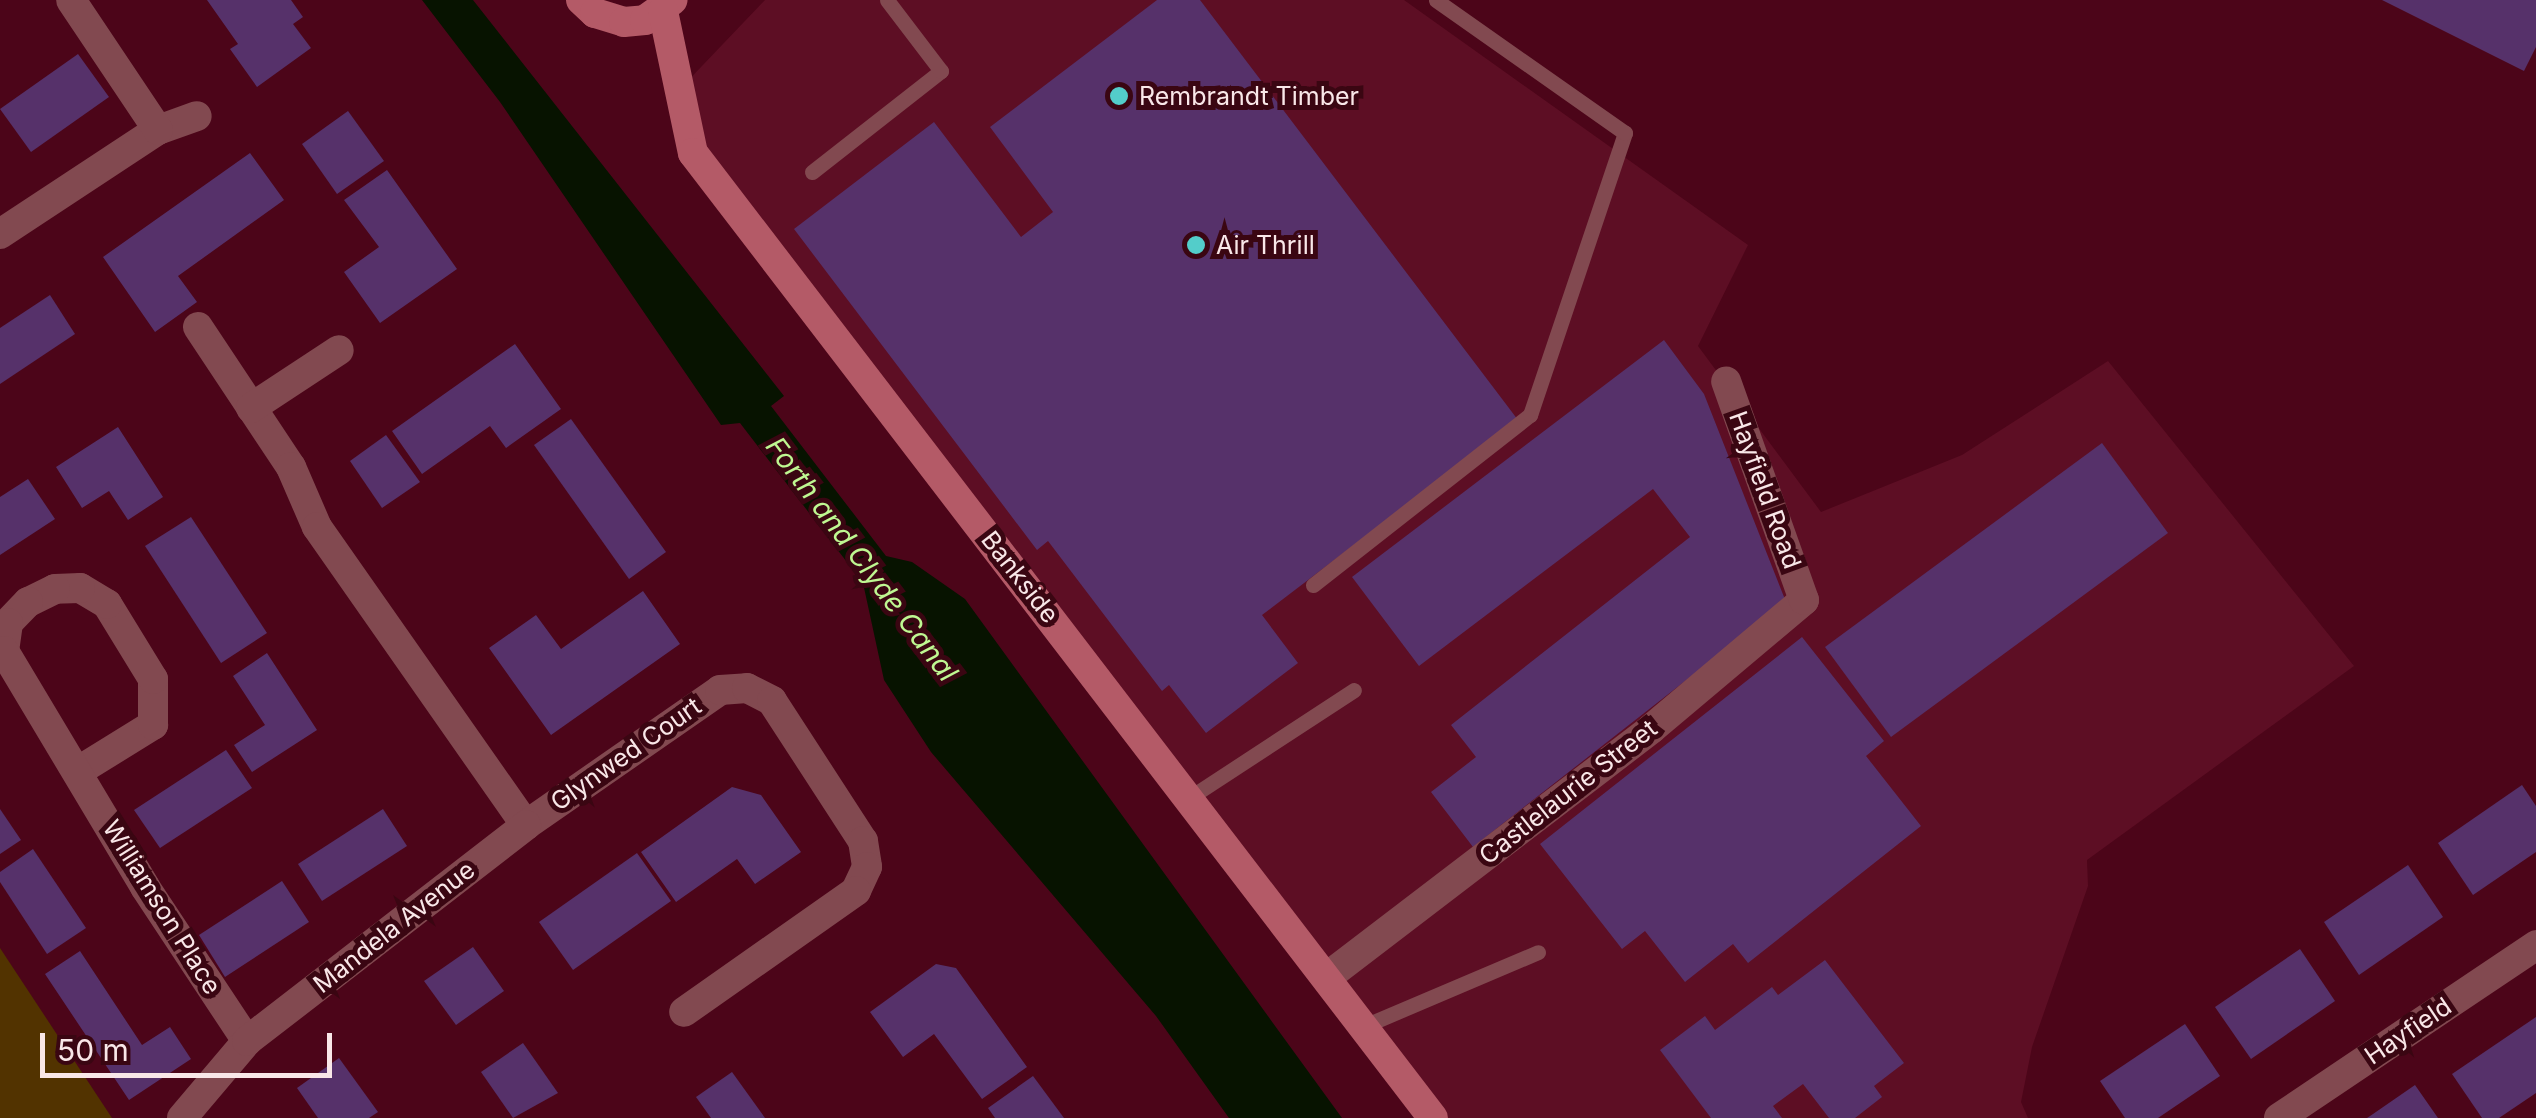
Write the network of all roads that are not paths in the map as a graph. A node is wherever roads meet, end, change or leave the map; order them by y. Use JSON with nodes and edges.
{"nodes":[{"id":1,"x":71,"y":0,"type":"edge"},
{"id":2,"x":581,"y":0,"type":"edge"},
{"id":3,"x":887,"y":0,"type":"edge"},
{"id":4,"x":1436,"y":0,"type":"edge"},
{"id":5,"x":668,"y":5,"type":"edge"},
{"id":6,"x":196,"y":116,"type":"dead end"},
{"id":7,"x":158,"y":130,"type":"junction"},
{"id":8,"x":812,"y":172,"type":"dead end"},
{"id":9,"x":0,"y":234,"type":"edge"},
{"id":10,"x":198,"y":327,"type":"dead end"},
{"id":11,"x":339,"y":350,"type":"dead end"},
{"id":12,"x":1726,"y":381,"type":"dead end"},
{"id":13,"x":251,"y":408,"type":"junction"},
{"id":14,"x":1313,"y":585,"type":"dead end"},
{"id":15,"x":1804,"y":600,"type":"joint"},
{"id":16,"x":1354,"y":690,"type":"dead end"},
{"id":17,"x":80,"y":770,"type":"junction"},
{"id":18,"x":1190,"y":798,"type":"junction"},
{"id":19,"x":526,"y":825,"type":"junction"},
{"id":20,"x":2536,"y":945,"type":"edge"},
{"id":21,"x":1538,"y":952,"type":"dead end"},
{"id":22,"x":1327,"y":977,"type":"junction"},
{"id":23,"x":684,"y":1012,"type":"dead end"},
{"id":24,"x":1364,"y":1026,"type":"junction"},
{"id":25,"x":247,"y":1041,"type":"junction"},
{"id":26,"x":182,"y":1118,"type":"edge"},
{"id":27,"x":1432,"y":1118,"type":"edge"},
{"id":28,"x":2280,"y":1118,"type":"edge"}],
"edges":[{"from":1,"to":7,"type":"street"},
{"from":2,"to":5,"type":"street"},
{"from":3,"to":8,"type":"lane"},
{"from":4,"to":14,"type":"lane"},
{"from":5,"to":18,"type":"street","name":"Bankside"},
{"from":6,"to":7,"type":"street"},
{"from":7,"to":9,"type":"street"},
{"from":10,"to":13,"type":"street","name":"Glynwed Court"},
{"from":11,"to":13,"type":"street"},
{"from":12,"to":15,"type":"street","name":"Hayfield Road"},
{"from":13,"to":19,"type":"street","name":"Glynwed Court"},
{"from":15,"to":22,"type":"street","name":"Castlelaurie Street"},
{"from":16,"to":18,"type":"lane"},
{"from":17,"to":17,"type":"street","name":"Williamson Place"},
{"from":17,"to":25,"type":"street","name":"Williamson Place"},
{"from":18,"to":22,"type":"street","name":"Bankside"},
{"from":19,"to":23,"type":"street","name":"Glynwed Court"},
{"from":19,"to":25,"type":"street","name":"Mandela Avenue"},
{"from":20,"to":28,"type":"street","name":"Hayfield"},
{"from":21,"to":24,"type":"lane"},
{"from":22,"to":24,"type":"street","name":"Bankside"},
{"from":24,"to":27,"type":"street","name":"Bankside"},
{"from":25,"to":26,"type":"street","name":"Mandela Avenue"}]}
